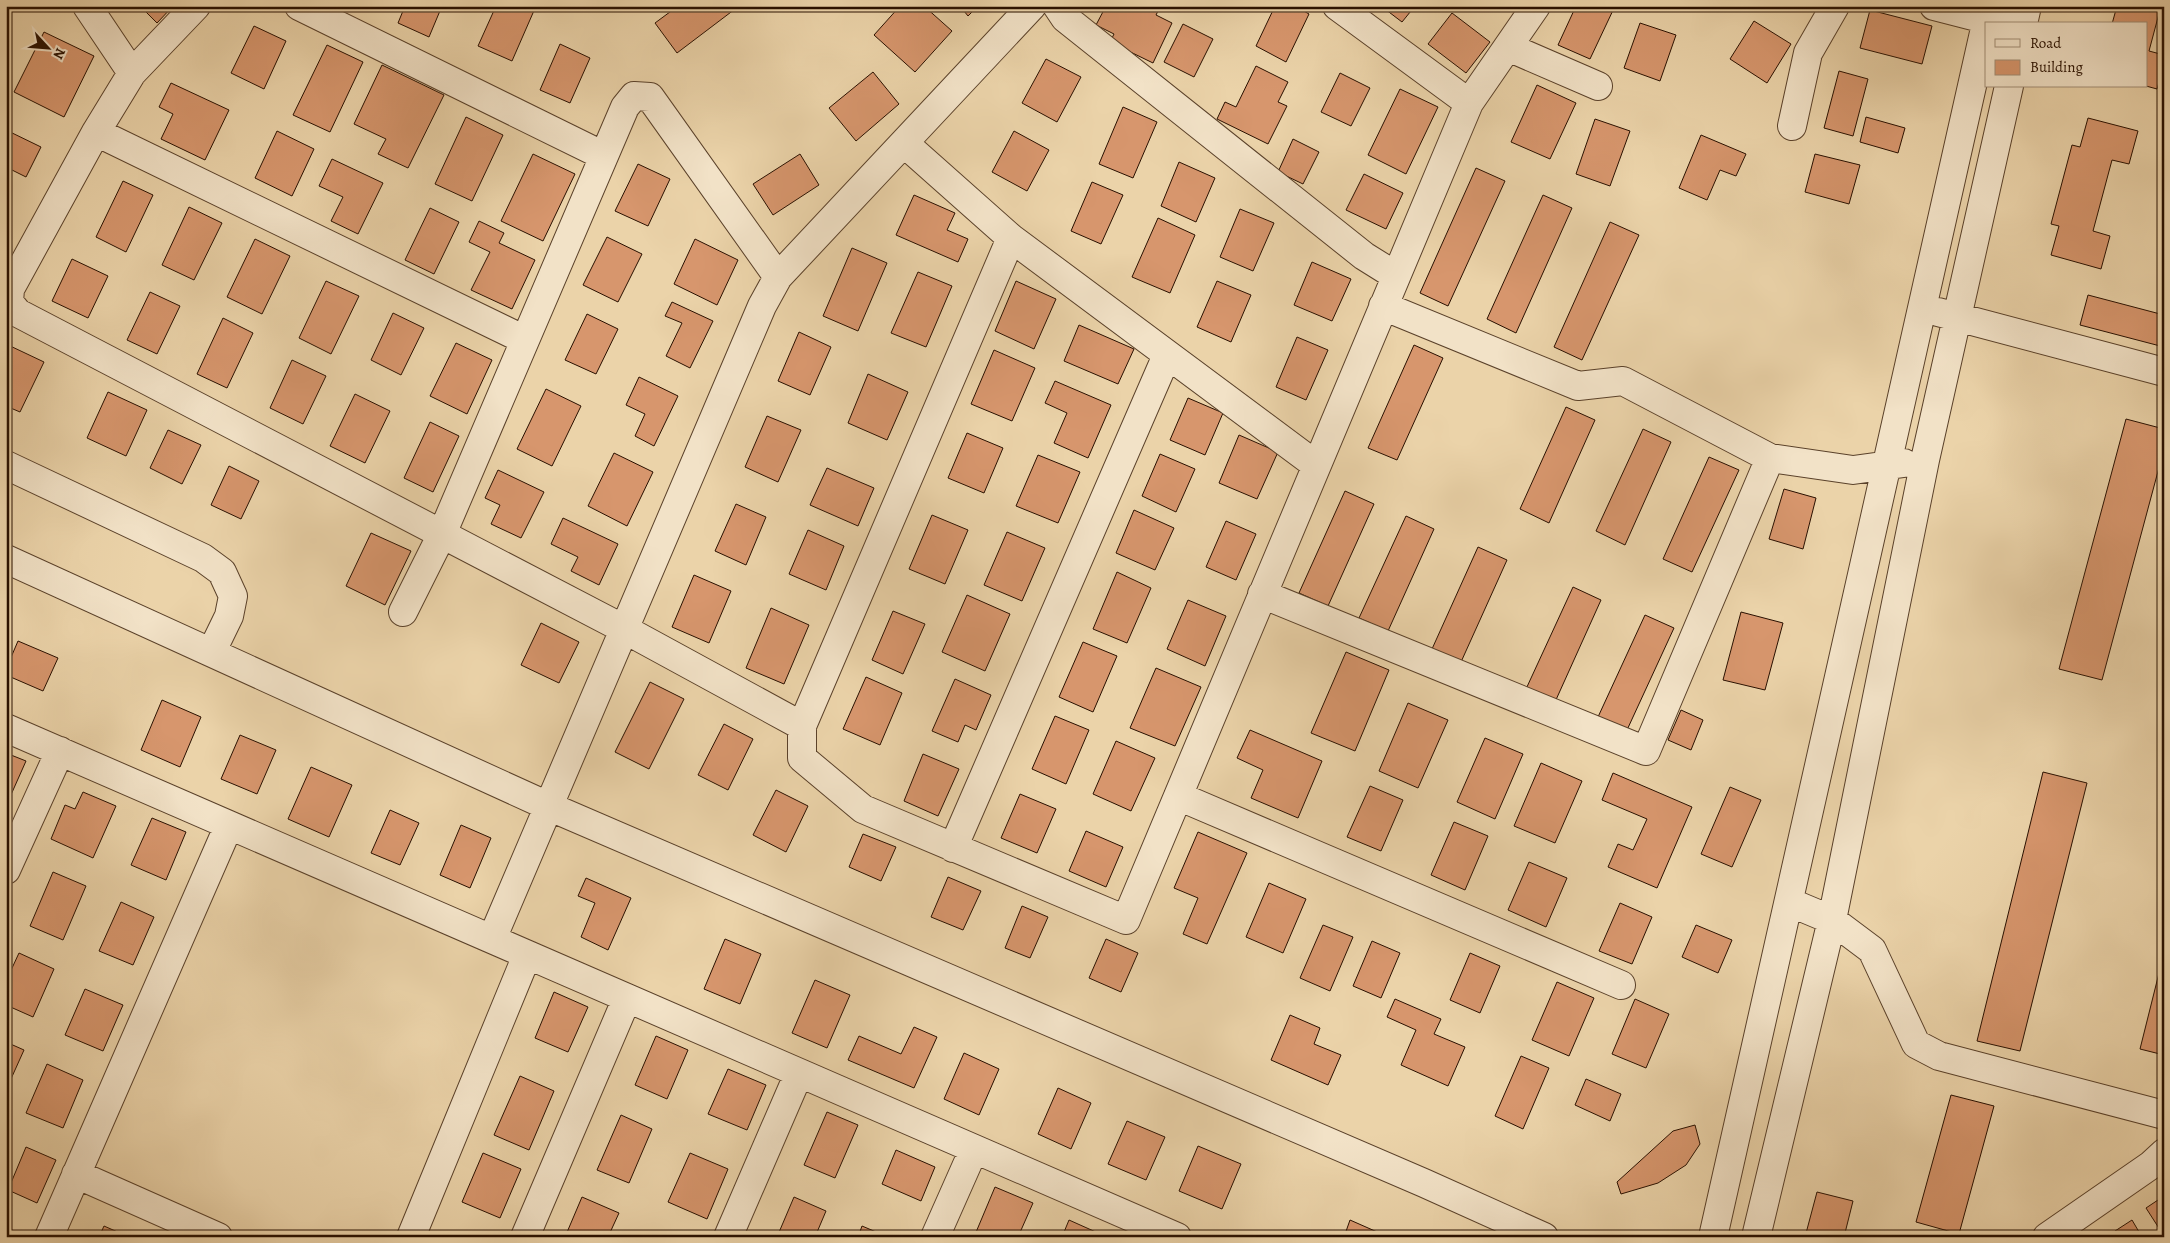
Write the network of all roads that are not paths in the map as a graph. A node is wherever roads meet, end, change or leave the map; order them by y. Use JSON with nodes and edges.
{"nodes":[{"id":1,"x":87,"y":6,"type":"edge"},
{"id":2,"x":196,"y":6,"type":"edge"},
{"id":3,"x":299,"y":6,"type":"edge"},
{"id":4,"x":1032,"y":6,"type":"edge"},
{"id":5,"x":1057,"y":6,"type":"edge"},
{"id":6,"x":1337,"y":6,"type":"edge"},
{"id":7,"x":1536,"y":6,"type":"edge"},
{"id":8,"x":1835,"y":6,"type":"edge"},
{"id":9,"x":1934,"y":6,"type":"edge"},
{"id":10,"x":2027,"y":6,"type":"edge"},
{"id":11,"x":1994,"y":17,"type":"edge"},
{"id":12,"x":2023,"y":22,"type":"edge"},
{"id":13,"x":1508,"y":47,"type":"junction"},
{"id":14,"x":1985,"y":53,"type":"edge"},
{"id":15,"x":132,"y":73,"type":"junction"},
{"id":16,"x":1598,"y":86,"type":"dead end"},
{"id":17,"x":2009,"y":88,"type":"edge"},
{"id":18,"x":1469,"y":103,"type":"junction"},
{"id":19,"x":1792,"y":126,"type":"dead end"},
{"id":20,"x":96,"y":132,"type":"junction"},
{"id":21,"x":904,"y":143,"type":"junction"},
{"id":22,"x":604,"y":156,"type":"junction"},
{"id":23,"x":1011,"y":238,"type":"junction"},
{"id":24,"x":1396,"y":276,"type":"junction"},
{"id":25,"x":778,"y":278,"type":"junction"},
{"id":26,"x":8,"y":303,"type":"edge"},
{"id":27,"x":1383,"y":306,"type":"junction"},
{"id":28,"x":1922,"y":308,"type":"junction"},
{"id":29,"x":1956,"y":317,"type":"junction"},
{"id":30,"x":525,"y":340,"type":"junction"},
{"id":31,"x":1167,"y":354,"type":"junction"},
{"id":32,"x":2164,"y":372,"type":"edge"},
{"id":33,"x":1770,"y":458,"type":"junction"},
{"id":34,"x":1925,"y":460,"type":"junction"},
{"id":35,"x":6,"y":465,"type":"edge"},
{"id":36,"x":1316,"y":465,"type":"junction"},
{"id":37,"x":1886,"y":466,"type":"junction"},
{"id":38,"x":442,"y":534,"type":"junction"},
{"id":39,"x":6,"y":559,"type":"edge"},
{"id":40,"x":1262,"y":594,"type":"junction"},
{"id":41,"x":403,"y":612,"type":"dead end"},
{"id":42,"x":624,"y":629,"type":"junction"},
{"id":43,"x":212,"y":651,"type":"junction"},
{"id":44,"x":802,"y":726,"type":"junction"},
{"id":45,"x":6,"y":728,"type":"edge"},
{"id":46,"x":60,"y":752,"type":"junction"},
{"id":47,"x":1178,"y":796,"type":"junction"},
{"id":48,"x":548,"y":806,"type":"junction"},
{"id":49,"x":229,"y":825,"type":"junction"},
{"id":50,"x":953,"y":848,"type":"junction"},
{"id":51,"x":6,"y":870,"type":"edge"},
{"id":52,"x":1789,"y":902,"type":"junction"},
{"id":53,"x":1832,"y":920,"type":"junction"},
{"id":54,"x":492,"y":939,"type":"junction"},
{"id":55,"x":527,"y":955,"type":"junction"},
{"id":56,"x":1621,"y":985,"type":"dead end"},
{"id":57,"x":628,"y":998,"type":"junction"},
{"id":58,"x":799,"y":1073,"type":"junction"},
{"id":59,"x":2164,"y":1115,"type":"edge"},
{"id":60,"x":974,"y":1149,"type":"junction"},
{"id":61,"x":2164,"y":1153,"type":"edge"},
{"id":62,"x":76,"y":1174,"type":"junction"},
{"id":63,"x":1146,"y":1231,"type":"edge"},
{"id":64,"x":48,"y":1237,"type":"edge"},
{"id":65,"x":218,"y":1237,"type":"edge"},
{"id":66,"x":411,"y":1237,"type":"edge"},
{"id":67,"x":525,"y":1237,"type":"edge"},
{"id":68,"x":728,"y":1237,"type":"edge"},
{"id":69,"x":935,"y":1237,"type":"edge"},
{"id":70,"x":1177,"y":1237,"type":"edge"},
{"id":71,"x":1544,"y":1237,"type":"edge"},
{"id":72,"x":1713,"y":1237,"type":"edge"},
{"id":73,"x":1756,"y":1237,"type":"edge"},
{"id":74,"x":2047,"y":1237,"type":"edge"}],
"edges":[{"from":1,"to":15,"type":"street"},
{"from":2,"to":15,"type":"street"},
{"from":3,"to":22,"type":"street"},
{"from":4,"to":21,"type":"street"},
{"from":5,"to":24,"type":"street"},
{"from":6,"to":18,"type":"street"},
{"from":7,"to":13,"type":"street"},
{"from":8,"to":19,"type":"street"},
{"from":9,"to":11,"type":"street"},
{"from":10,"to":12,"type":"street"},
{"from":13,"to":16,"type":"street"},
{"from":13,"to":18,"type":"street"},
{"from":14,"to":28,"type":"street"},
{"from":15,"to":20,"type":"street"},
{"from":17,"to":29,"type":"street"},
{"from":18,"to":24,"type":"street"},
{"from":20,"to":26,"type":"street"},
{"from":20,"to":30,"type":"street"},
{"from":21,"to":23,"type":"street"},
{"from":21,"to":25,"type":"street"},
{"from":22,"to":25,"type":"street"},
{"from":22,"to":30,"type":"street"},
{"from":23,"to":31,"type":"street"},
{"from":23,"to":44,"type":"street"},
{"from":24,"to":27,"type":"street"},
{"from":25,"to":42,"type":"street"},
{"from":26,"to":38,"type":"street"},
{"from":27,"to":33,"type":"street"},
{"from":27,"to":36,"type":"street"},
{"from":28,"to":29,"type":"street"},
{"from":28,"to":37,"type":"street"},
{"from":29,"to":32,"type":"street"},
{"from":29,"to":34,"type":"street"},
{"from":30,"to":38,"type":"street"},
{"from":31,"to":36,"type":"street"},
{"from":31,"to":50,"type":"street"},
{"from":33,"to":37,"type":"street"},
{"from":33,"to":40,"type":"street"},
{"from":34,"to":37,"type":"street"},
{"from":34,"to":53,"type":"street"},
{"from":35,"to":43,"type":"street"},
{"from":36,"to":40,"type":"street"},
{"from":37,"to":52,"type":"street"},
{"from":38,"to":41,"type":"street"},
{"from":38,"to":42,"type":"street"},
{"from":39,"to":43,"type":"street"},
{"from":40,"to":47,"type":"street"},
{"from":42,"to":44,"type":"street"},
{"from":42,"to":48,"type":"street"},
{"from":43,"to":48,"type":"street"},
{"from":44,"to":50,"type":"street"},
{"from":45,"to":46,"type":"street"},
{"from":46,"to":49,"type":"street"},
{"from":46,"to":51,"type":"street"},
{"from":47,"to":50,"type":"street"},
{"from":47,"to":56,"type":"street"},
{"from":48,"to":54,"type":"street"},
{"from":48,"to":71,"type":"street"},
{"from":49,"to":54,"type":"street"},
{"from":49,"to":62,"type":"street"},
{"from":52,"to":53,"type":"street"},
{"from":52,"to":72,"type":"street"},
{"from":53,"to":59,"type":"street"},
{"from":53,"to":73,"type":"street"},
{"from":54,"to":55,"type":"street"},
{"from":55,"to":57,"type":"street"},
{"from":55,"to":66,"type":"street"},
{"from":57,"to":58,"type":"street"},
{"from":57,"to":67,"type":"street"},
{"from":58,"to":60,"type":"street"},
{"from":58,"to":68,"type":"street"},
{"from":60,"to":63,"type":"street"},
{"from":60,"to":69,"type":"street"},
{"from":61,"to":74,"type":"street"},
{"from":62,"to":64,"type":"street"},
{"from":62,"to":65,"type":"street"},
{"from":63,"to":70,"type":"street"}]}
